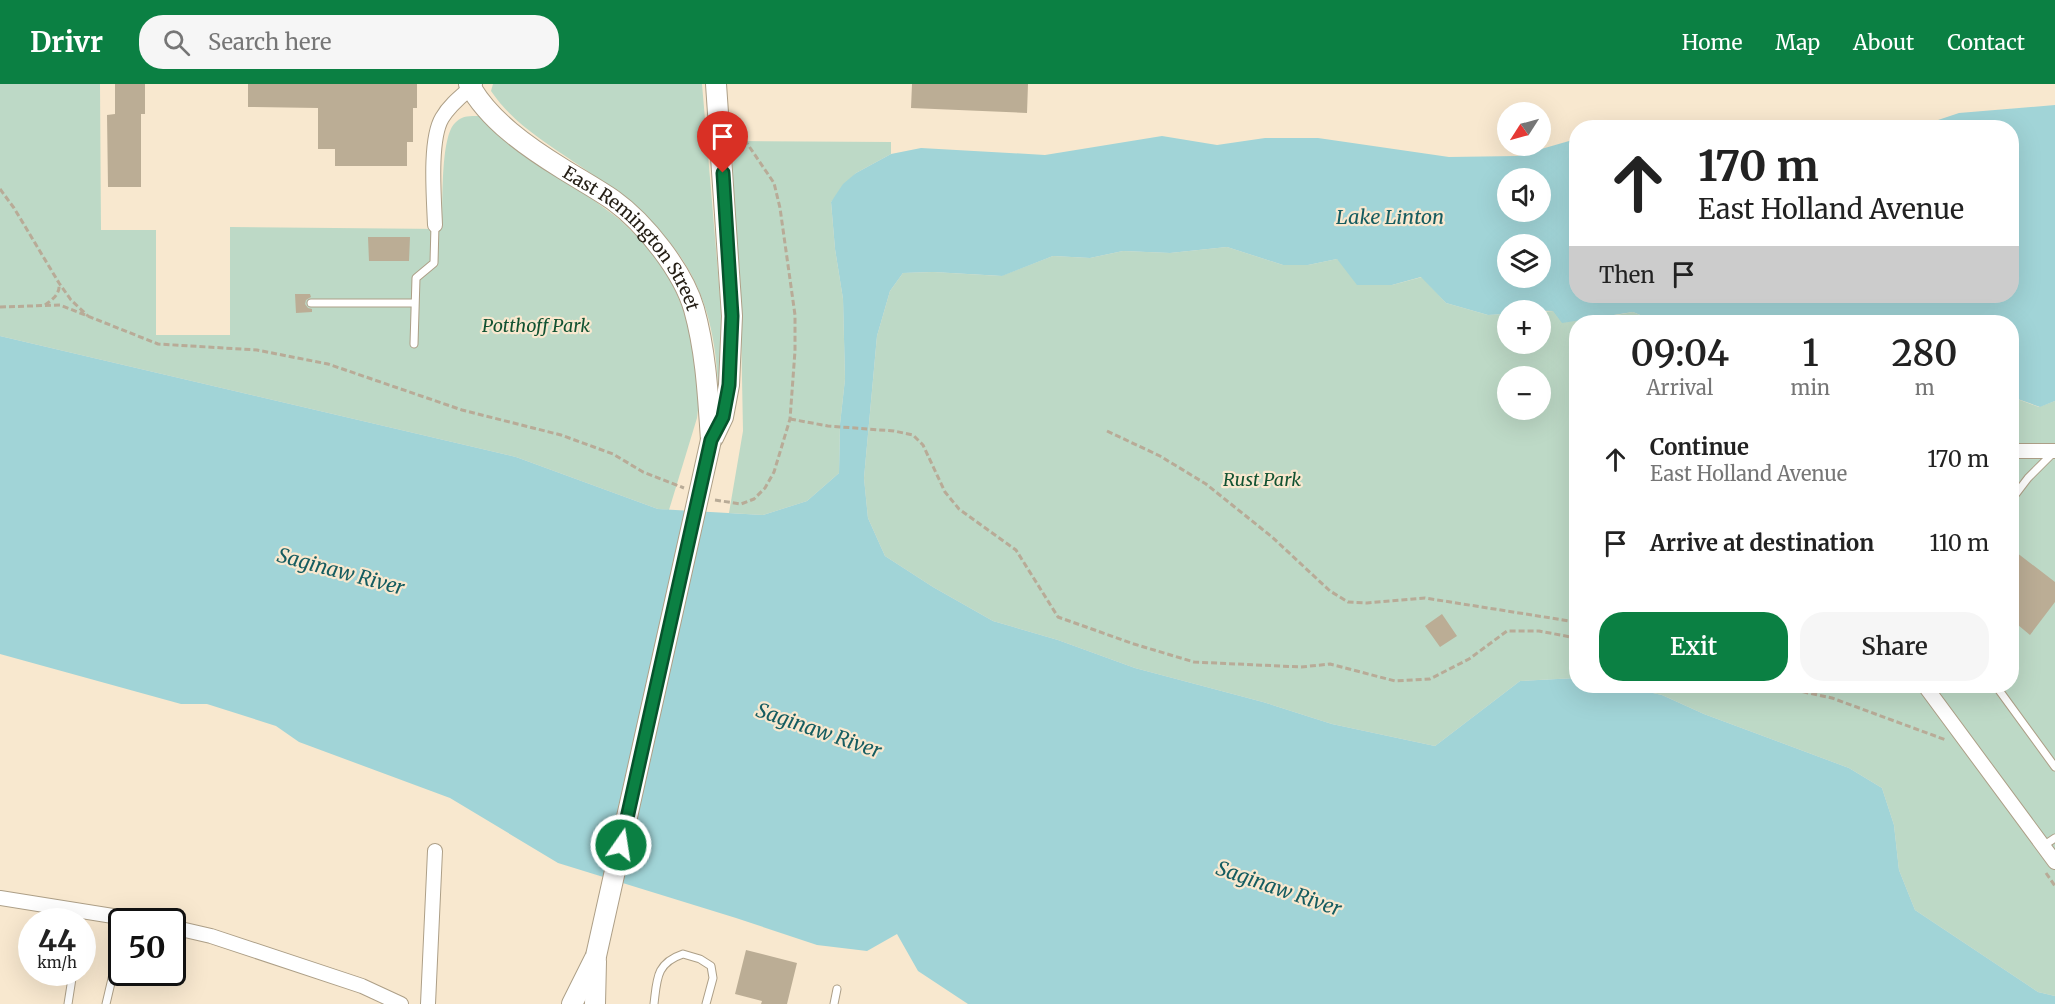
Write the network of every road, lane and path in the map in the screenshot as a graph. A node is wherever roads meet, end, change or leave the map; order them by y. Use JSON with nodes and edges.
{"nodes":[{"id":1,"x":716,"y":84,"type":"edge"},
{"id":2,"x":472,"y":85,"type":"edge"},
{"id":3,"x":740,"y":133,"type":"dead end"},
{"id":4,"x":0,"y":189,"type":"edge"},
{"id":5,"x":435,"y":225,"type":"joint"},
{"id":6,"x":59,"y":283,"type":"junction"},
{"id":7,"x":311,"y":303,"type":"dead end"},
{"id":8,"x":415,"y":303,"type":"junction"},
{"id":9,"x":44,"y":306,"type":"junction"},
{"id":10,"x":0,"y":307,"type":"edge"},
{"id":11,"x":92,"y":319,"type":"junction"},
{"id":12,"x":414,"y":344,"type":"dead end"},
{"id":13,"x":790,"y":419,"type":"junction"},
{"id":14,"x":1107,"y":431,"type":"dead end"},
{"id":15,"x":711,"y":440,"type":"junction"},
{"id":16,"x":2019,"y":451,"type":"edge"},
{"id":17,"x":2055,"y":451,"type":"edge"},
{"id":18,"x":687,"y":489,"type":"dead end"},
{"id":19,"x":2019,"y":490,"type":"edge"},
{"id":20,"x":705,"y":496,"type":"dead end"},
{"id":21,"x":1569,"y":621,"type":"edge"},
{"id":22,"x":1569,"y":637,"type":"edge"},
{"id":23,"x":1809,"y":693,"type":"edge"},
{"id":24,"x":1929,"y":693,"type":"edge"},
{"id":25,"x":2001,"y":693,"type":"edge"},
{"id":26,"x":1972,"y":749,"type":"junction"},
{"id":27,"x":2055,"y":767,"type":"edge"},
{"id":28,"x":2055,"y":838,"type":"edge"},
{"id":29,"x":2043,"y":846,"type":"junction"},
{"id":30,"x":435,"y":851,"type":"dead end"},
{"id":31,"x":2055,"y":862,"type":"edge"},
{"id":32,"x":0,"y":898,"type":"edge"},
{"id":33,"x":46,"y":908,"type":"edge"},
{"id":34,"x":186,"y":930,"type":"edge"},
{"id":35,"x":596,"y":956,"type":"junction"},
{"id":36,"x":71,"y":986,"type":"edge"},
{"id":37,"x":110,"y":986,"type":"edge"},
{"id":38,"x":837,"y":989,"type":"dead end"},
{"id":39,"x":68,"y":1004,"type":"edge"},
{"id":40,"x":106,"y":1004,"type":"edge"},
{"id":41,"x":401,"y":1004,"type":"edge"},
{"id":42,"x":428,"y":1004,"type":"edge"},
{"id":43,"x":572,"y":1004,"type":"edge"},
{"id":44,"x":595,"y":1004,"type":"edge"},
{"id":45,"x":654,"y":1004,"type":"edge"},
{"id":46,"x":706,"y":1004,"type":"edge"},
{"id":47,"x":834,"y":1004,"type":"edge"}],
"edges":[{"from":1,"to":15,"type":"main road"},
{"from":2,"to":5,"type":"street"},
{"from":2,"to":15,"type":"main road","name":"East Remington Street"},
{"from":3,"to":13,"type":"path"},
{"from":4,"to":6,"type":"path"},
{"from":5,"to":8,"type":"lane"},
{"from":6,"to":9,"type":"path"},
{"from":6,"to":11,"type":"path"},
{"from":7,"to":8,"type":"lane"},
{"from":8,"to":12,"type":"lane"},
{"from":9,"to":10,"type":"path"},
{"from":9,"to":11,"type":"path"},
{"from":11,"to":18,"type":"path"},
{"from":13,"to":20,"type":"path"},
{"from":13,"to":22,"type":"path"},
{"from":14,"to":21,"type":"path"},
{"from":15,"to":35,"type":"main road","bridge":true},
{"from":16,"to":17,"type":"street"},
{"from":17,"to":19,"type":"lane"},
{"from":23,"to":26,"type":"path"},
{"from":24,"to":26,"type":"street"},
{"from":25,"to":27,"type":"lane"},
{"from":26,"to":29,"type":"street"},
{"from":28,"to":29,"type":"lane"},
{"from":29,"to":31,"type":"street"},
{"from":30,"to":42,"type":"street"},
{"from":32,"to":33,"type":"street"},
{"from":34,"to":41,"type":"street"},
{"from":35,"to":43,"type":"main road"},
{"from":35,"to":44,"type":"main road"},
{"from":36,"to":39,"type":"lane"},
{"from":37,"to":40,"type":"lane"},
{"from":38,"to":47,"type":"lane"},
{"from":45,"to":46,"type":"lane"}]}
